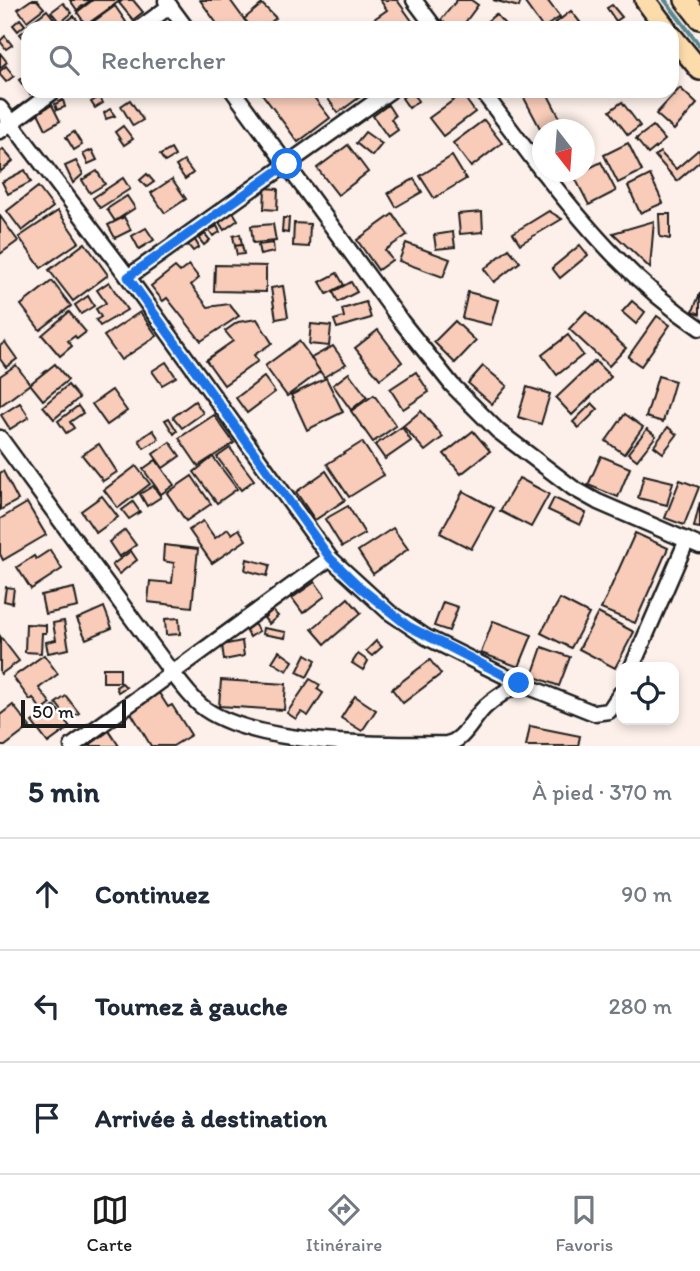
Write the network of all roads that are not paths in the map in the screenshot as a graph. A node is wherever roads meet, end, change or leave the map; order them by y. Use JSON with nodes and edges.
{"nodes":[{"id":1,"x":414,"y":0,"type":"edge"},
{"id":2,"x":645,"y":0,"type":"edge"},
{"id":3,"x":685,"y":0,"type":"edge"},
{"id":4,"x":168,"y":3,"type":"edge"},
{"id":5,"x":700,"y":19,"type":"edge"},
{"id":6,"x":148,"y":21,"type":"edge"},
{"id":7,"x":181,"y":21,"type":"edge"},
{"id":8,"x":430,"y":21,"type":"edge"},
{"id":9,"x":661,"y":21,"type":"edge"},
{"id":10,"x":679,"y":44,"type":"edge"},
{"id":11,"x":700,"y":70,"type":"edge"},
{"id":12,"x":44,"y":98,"type":"edge"},
{"id":13,"x":238,"y":98,"type":"edge"},
{"id":14,"x":380,"y":98,"type":"edge"},
{"id":15,"x":487,"y":98,"type":"edge"},
{"id":16,"x":0,"y":108,"type":"edge"},
{"id":17,"x":5,"y":127,"type":"edge"},
{"id":18,"x":532,"y":157,"type":"edge"},
{"id":19,"x":287,"y":164,"type":"junction"},
{"id":20,"x":552,"y":182,"type":"edge"},
{"id":21,"x":128,"y":277,"type":"junction"},
{"id":22,"x":700,"y":328,"type":"edge"},
{"id":23,"x":0,"y":438,"type":"edge"},
{"id":24,"x":693,"y":543,"type":"edge"},
{"id":25,"x":330,"y":558,"type":"junction"},
{"id":26,"x":634,"y":662,"type":"edge"},
{"id":27,"x":172,"y":673,"type":"junction"},
{"id":28,"x":519,"y":683,"type":"junction"},
{"id":29,"x":616,"y":703,"type":"edge"},
{"id":30,"x":72,"y":746,"type":"edge"}],
"edges":[{"from":1,"to":8,"type":"street"},
{"from":2,"to":9,"type":"main road"},
{"from":3,"to":5,"type":"main road"},
{"from":4,"to":6,"type":"street"},
{"from":4,"to":7,"type":"street"},
{"from":10,"to":11,"type":"main road"},
{"from":12,"to":17,"type":"street"},
{"from":13,"to":19,"type":"street"},
{"from":14,"to":19,"type":"street"},
{"from":15,"to":18,"type":"street"},
{"from":16,"to":17,"type":"street"},
{"from":17,"to":21,"type":"street"},
{"from":19,"to":21,"type":"street"},
{"from":19,"to":24,"type":"street"},
{"from":20,"to":22,"type":"street"},
{"from":21,"to":25,"type":"street"},
{"from":23,"to":27,"type":"street"},
{"from":24,"to":26,"type":"street"},
{"from":25,"to":27,"type":"street"},
{"from":25,"to":28,"type":"street"},
{"from":27,"to":28,"type":"street"},
{"from":27,"to":30,"type":"street"},
{"from":28,"to":29,"type":"street"}]}
